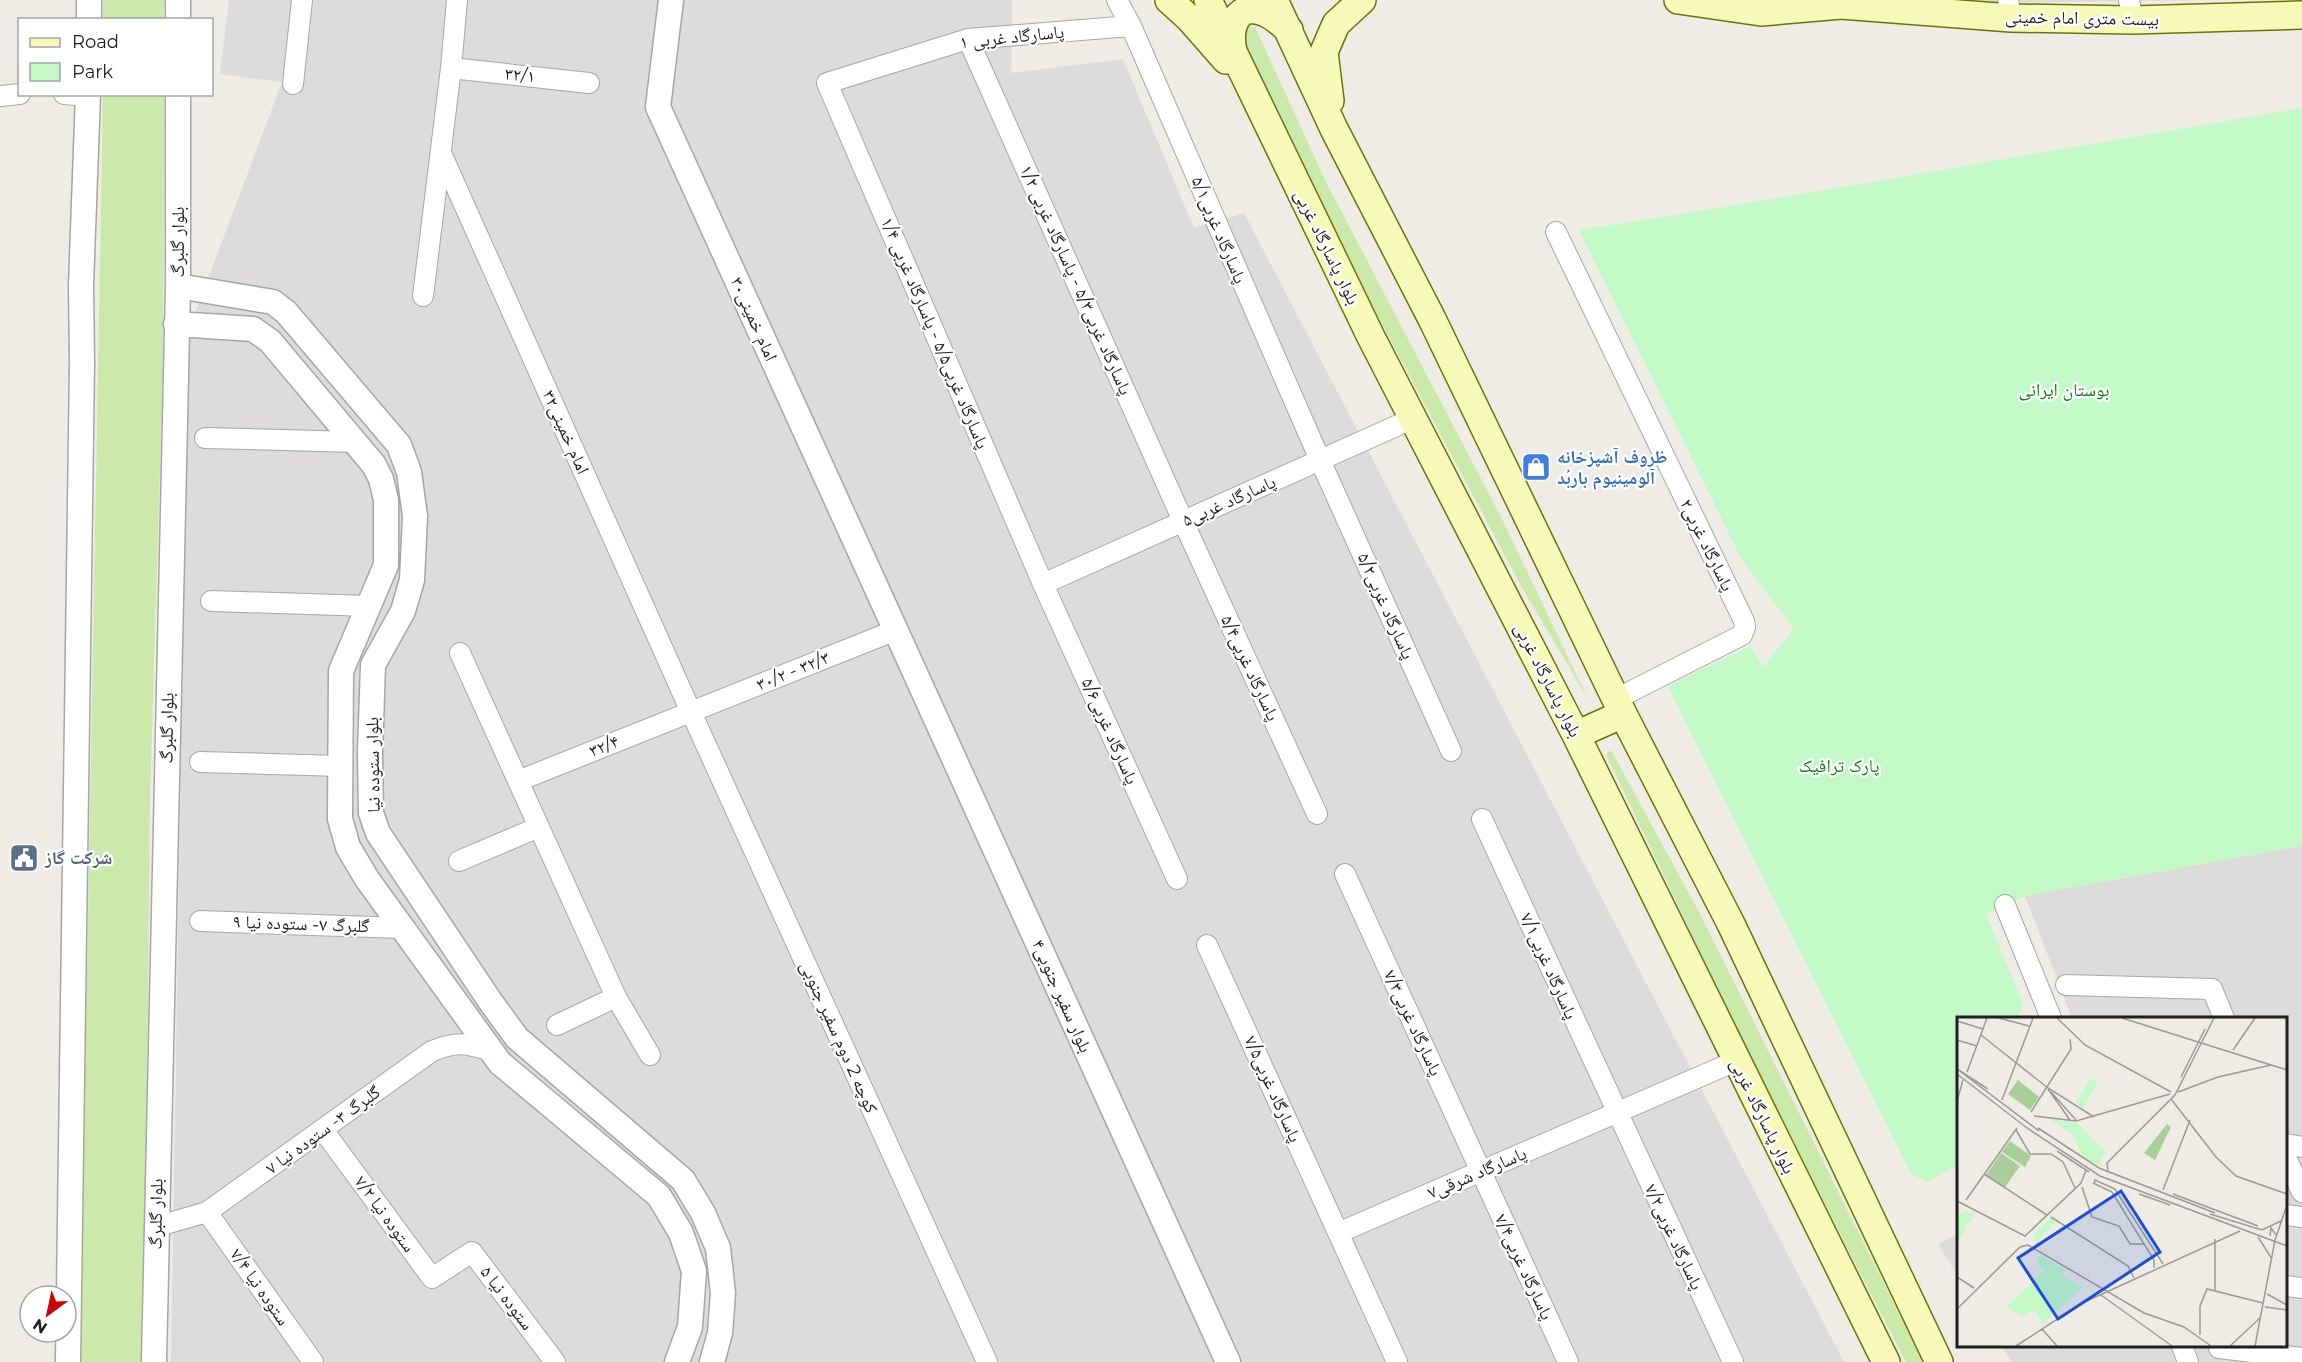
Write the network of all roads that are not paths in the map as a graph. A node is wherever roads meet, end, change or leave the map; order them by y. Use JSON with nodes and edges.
{"nodes":[{"id":1,"x":89,"y":0,"type":"edge"},
{"id":2,"x":178,"y":0,"type":"edge"},
{"id":3,"x":302,"y":0,"type":"edge"},
{"id":4,"x":457,"y":0,"type":"edge"},
{"id":5,"x":671,"y":0,"type":"edge"},
{"id":6,"x":1117,"y":0,"type":"edge"},
{"id":7,"x":1170,"y":0,"type":"edge"},
{"id":8,"x":1208,"y":0,"type":"edge"},
{"id":9,"x":1274,"y":0,"type":"edge"},
{"id":10,"x":1362,"y":0,"type":"edge"},
{"id":11,"x":1678,"y":0,"type":"edge"},
{"id":12,"x":1836,"y":2,"type":"edge"},
{"id":13,"x":2010,"y":9,"type":"edge"},
{"id":14,"x":2131,"y":10,"type":"edge"},
{"id":15,"x":2302,"y":15,"type":"edge"},
{"id":16,"x":89,"y":18,"type":"edge"},
{"id":17,"x":178,"y":18,"type":"edge"},
{"id":18,"x":1131,"y":26,"type":"junction"},
{"id":19,"x":1290,"y":31,"type":"junction"},
{"id":20,"x":968,"y":39,"type":"junction"},
{"id":21,"x":1233,"y":52,"type":"junction"},
{"id":22,"x":451,"y":68,"type":"junction"},
{"id":23,"x":589,"y":83,"type":"dead end"},
{"id":24,"x":827,"y":83,"type":"joint"},
{"id":25,"x":293,"y":84,"type":"dead end"},
{"id":26,"x":1249,"y":86,"type":"junction"},
{"id":27,"x":18,"y":94,"type":"edge"},
{"id":28,"x":0,"y":96,"type":"edge"},
{"id":29,"x":88,"y":96,"type":"edge"},
{"id":30,"x":178,"y":96,"type":"edge"},
{"id":31,"x":1334,"y":129,"type":"junction"},
{"id":32,"x":441,"y":153,"type":"junction"},
{"id":33,"x":1556,"y":232,"type":"dead end"},
{"id":34,"x":177,"y":286,"type":"junction"},
{"id":35,"x":423,"y":296,"type":"dead end"},
{"id":36,"x":241,"y":297,"type":"junction"},
{"id":37,"x":176,"y":324,"type":"junction"},
{"id":38,"x":237,"y":328,"type":"junction"},
{"id":39,"x":1414,"y":418,"type":"junction"},
{"id":40,"x":205,"y":438,"type":"dead end"},
{"id":41,"x":357,"y":442,"type":"junction"},
{"id":42,"x":1320,"y":460,"type":"junction"},
{"id":43,"x":1183,"y":521,"type":"junction"},
{"id":44,"x":1043,"y":584,"type":"junction"},
{"id":45,"x":211,"y":601,"type":"dead end"},
{"id":46,"x":369,"y":606,"type":"junction"},
{"id":47,"x":896,"y":630,"type":"junction"},
{"id":48,"x":459,"y":653,"type":"dead end"},
{"id":49,"x":1619,"y":707,"type":"junction"},
{"id":50,"x":691,"y":712,"type":"junction"},
{"id":51,"x":1576,"y":735,"type":"junction"},
{"id":52,"x":1452,"y":751,"type":"dead end"},
{"id":53,"x":200,"y":762,"type":"dead end"},
{"id":54,"x":340,"y":766,"type":"junction"},
{"id":55,"x":518,"y":781,"type":"junction"},
{"id":56,"x":1317,"y":814,"type":"dead end"},
{"id":57,"x":1482,"y":819,"type":"dead end"},
{"id":58,"x":539,"y":827,"type":"junction"},
{"id":59,"x":459,"y":861,"type":"dead end"},
{"id":60,"x":1345,"y":874,"type":"dead end"},
{"id":61,"x":1177,"y":879,"type":"dead end"},
{"id":62,"x":2005,"y":905,"type":"dead end"},
{"id":63,"x":200,"y":921,"type":"dead end"},
{"id":64,"x":402,"y":928,"type":"junction"},
{"id":65,"x":1207,"y":945,"type":"dead end"},
{"id":66,"x":2066,"y":985,"type":"dead end"},
{"id":67,"x":616,"y":997,"type":"junction"},
{"id":68,"x":2050,"y":1017,"type":"edge"},
{"id":69,"x":2224,"y":1017,"type":"edge"},
{"id":70,"x":557,"y":1025,"type":"dead end"},
{"id":71,"x":491,"y":1051,"type":"junction"},
{"id":72,"x":650,"y":1055,"type":"dead end"},
{"id":73,"x":1736,"y":1061,"type":"junction"},
{"id":74,"x":1616,"y":1113,"type":"junction"},
{"id":75,"x":323,"y":1130,"type":"junction"},
{"id":76,"x":2287,"y":1144,"type":"edge"},
{"id":77,"x":2302,"y":1147,"type":"edge"},
{"id":78,"x":2287,"y":1160,"type":"edge"},
{"id":79,"x":1480,"y":1171,"type":"junction"},
{"id":80,"x":2302,"y":1192,"type":"edge"},
{"id":81,"x":207,"y":1212,"type":"junction"},
{"id":82,"x":2287,"y":1215,"type":"edge"},
{"id":83,"x":2302,"y":1217,"type":"edge"},
{"id":84,"x":155,"y":1227,"type":"junction"},
{"id":85,"x":1338,"y":1233,"type":"junction"},
{"id":86,"x":453,"y":1264,"type":"joint"},
{"id":87,"x":2287,"y":1286,"type":"edge"},
{"id":88,"x":2302,"y":1288,"type":"edge"},
{"id":89,"x":2182,"y":1347,"type":"edge"},
{"id":90,"x":2219,"y":1348,"type":"dead end"},
{"id":91,"x":2302,"y":1358,"type":"edge"},
{"id":92,"x":68,"y":1362,"type":"edge"},
{"id":93,"x":154,"y":1362,"type":"edge"},
{"id":94,"x":313,"y":1362,"type":"edge"},
{"id":95,"x":555,"y":1362,"type":"edge"},
{"id":96,"x":677,"y":1362,"type":"edge"},
{"id":97,"x":712,"y":1362,"type":"edge"},
{"id":98,"x":987,"y":1362,"type":"edge"},
{"id":99,"x":1228,"y":1362,"type":"edge"},
{"id":100,"x":1397,"y":1362,"type":"edge"},
{"id":101,"x":1568,"y":1362,"type":"edge"},
{"id":102,"x":1733,"y":1362,"type":"edge"},
{"id":103,"x":1886,"y":1362,"type":"edge"},
{"id":104,"x":1939,"y":1362,"type":"edge"},
{"id":105,"x":2188,"y":1362,"type":"edge"}],
"edges":[{"from":1,"to":16,"type":"street"},
{"from":2,"to":17,"type":"street"},
{"from":3,"to":25,"type":"street"},
{"from":4,"to":22,"type":"street"},
{"from":5,"to":47,"type":"street","name":"امام خمینی۳۰"},
{"from":6,"to":18,"type":"street","name":"پاسارگاد غربی۵/۱"},
{"from":7,"to":26,"type":"main road"},
{"from":8,"to":21,"type":"main road","name":"بلوار پاسارگاد غربی"},
{"from":9,"to":19,"type":"main road"},
{"from":10,"to":31,"type":"main road"},
{"from":11,"to":12,"type":"main road","name":"بیست متری امام خمینی"},
{"from":12,"to":13,"type":"main road","name":"بیست متری امام خمینی"},
{"from":13,"to":14,"type":"main road","name":"بیست متری امام خمینی"},
{"from":14,"to":15,"type":"main road","name":"بیست متری امام خمینی"},
{"from":18,"to":20,"type":"street","name":"پاسارگاد غربی ۱"},
{"from":18,"to":42,"type":"street","name":"پاسارگاد غربی۵/۱"},
{"from":19,"to":21,"type":"main road"},
{"from":19,"to":31,"type":"main road"},
{"from":20,"to":24,"type":"street","name":"پاسارگاد غربی ۱"},
{"from":20,"to":43,"type":"street","name":"پاسارگاد غربی۵/۳ - پاسارگاد غربی ۱/۲"},
{"from":21,"to":26,"type":"main road","name":"بلوار پاسارگاد غربی"},
{"from":22,"to":23,"type":"street","name":"۳۲/۱"},
{"from":22,"to":32,"type":"street"},
{"from":24,"to":44,"type":"street","name":"پاسارگاد غربی۵/۵ - پاسارگاد غربی ۱/۴"},
{"from":26,"to":39,"type":"main road","name":"بلوار پاسارگاد غربی"},
{"from":27,"to":28,"type":"street"},
{"from":29,"to":92,"type":"street"},
{"from":30,"to":34,"type":"street","name":"بلوار گلبرگ"},
{"from":31,"to":49,"type":"main road"},
{"from":32,"to":35,"type":"street"},
{"from":32,"to":50,"type":"street","name":"امام خمینی۳۲"},
{"from":33,"to":49,"type":"street","name":"پاسارگاد غربی۲"},
{"from":34,"to":36,"type":"street","name":"بلوار ستوده نیا"},
{"from":34,"to":37,"type":"street","name":"بلوار گلبرگ"},
{"from":36,"to":38,"type":"street"},
{"from":36,"to":97,"type":"street","name":"بلوار ستوده نیا"},
{"from":37,"to":38,"type":"street","name":"بلوار ستوده نیا"},
{"from":37,"to":84,"type":"street","name":"بلوار گلبرگ"},
{"from":38,"to":41,"type":"street","name":"بلوار ستوده نیا"},
{"from":39,"to":42,"type":"street","name":"پاسارگاد غربی۵"},
{"from":39,"to":51,"type":"main road","name":"بلوار پاسارگاد غربی"},
{"from":40,"to":41,"type":"street"},
{"from":41,"to":46,"type":"street","name":"بلوار ستوده نیا"},
{"from":42,"to":43,"type":"street","name":"پاسارگاد غربی۵"},
{"from":42,"to":52,"type":"street","name":"پاسارگاد غربی۵/۲"},
{"from":43,"to":44,"type":"street","name":"پاسارگاد غربی۵"},
{"from":43,"to":56,"type":"street","name":"پاسارگاد غربی۵/۴"},
{"from":44,"to":61,"type":"street","name":"پاسارگاد غربی۵/۶"},
{"from":45,"to":46,"type":"street"},
{"from":46,"to":54,"type":"street","name":"بلوار ستوده نیا"},
{"from":47,"to":50,"type":"street","name":"۳۰/۲ - ۳۲/۳"},
{"from":47,"to":99,"type":"street","name":"بلوار سفیر جنوبی۴"},
{"from":48,"to":55,"type":"street"},
{"from":49,"to":51,"type":"main road"},
{"from":49,"to":104,"type":"main road"},
{"from":50,"to":55,"type":"street","name":"۳۲/۴"},
{"from":50,"to":98,"type":"street","name":"کوچه 2 دوم سفیر جنوبی"},
{"from":51,"to":73,"type":"main road","name":"بلوار پاسارگاد غربی"},
{"from":53,"to":54,"type":"street"},
{"from":54,"to":64,"type":"street","name":"بلوار ستوده نیا"},
{"from":55,"to":58,"type":"street"},
{"from":57,"to":74,"type":"street","name":"پاسارگاد غربی۷/۱"},
{"from":58,"to":59,"type":"street"},
{"from":58,"to":67,"type":"street"},
{"from":60,"to":79,"type":"street","name":"پاسارگاد غربی۷/۳"},
{"from":62,"to":68,"type":"street"},
{"from":63,"to":64,"type":"street","name":"گلبرگ ۷- ستوده نیا ۹"},
{"from":64,"to":71,"type":"street","name":"بلوار ستوده نیا"},
{"from":65,"to":85,"type":"street","name":"پاسارگاد غربی۷/۵"},
{"from":66,"to":69,"type":"street"},
{"from":67,"to":70,"type":"street"},
{"from":67,"to":72,"type":"street"},
{"from":71,"to":75,"type":"street","name":"گلبرگ ۳- ستوده نیا ۷"},
{"from":71,"to":96,"type":"street","name":"بلوار ستوده نیا"},
{"from":73,"to":74,"type":"street","name":"پاسارگاد شرقی۷"},
{"from":73,"to":103,"type":"main road","name":"بلوار پاسارگاد غربی"},
{"from":74,"to":79,"type":"street","name":"پاسارگاد شرقی۷"},
{"from":74,"to":102,"type":"street","name":"پاسارگاد غربی۷/۲"},
{"from":75,"to":81,"type":"street","name":"گلبرگ ۳- ستوده نیا ۷"},
{"from":75,"to":86,"type":"street","name":"ستوده نیا ۷/۲"},
{"from":76,"to":77,"type":"street"},
{"from":78,"to":80,"type":"street"},
{"from":79,"to":85,"type":"street","name":"پاسارگاد شرقی۷"},
{"from":79,"to":101,"type":"street","name":"پاسارگاد غربی۷/۴"},
{"from":81,"to":84,"type":"street","name":"گلبرگ ۳- ستوده نیا ۷"},
{"from":81,"to":94,"type":"street","name":"ستوده نیا ۷/۴"},
{"from":82,"to":83,"type":"street"},
{"from":84,"to":93,"type":"street","name":"بلوار گلبرگ"},
{"from":85,"to":100,"type":"street","name":"پاسارگاد غربی۷/۵"},
{"from":86,"to":95,"type":"street","name":"ستوده نیا ۵"},
{"from":87,"to":88,"type":"street"},
{"from":89,"to":105,"type":"street"},
{"from":90,"to":91,"type":"street"}]}
